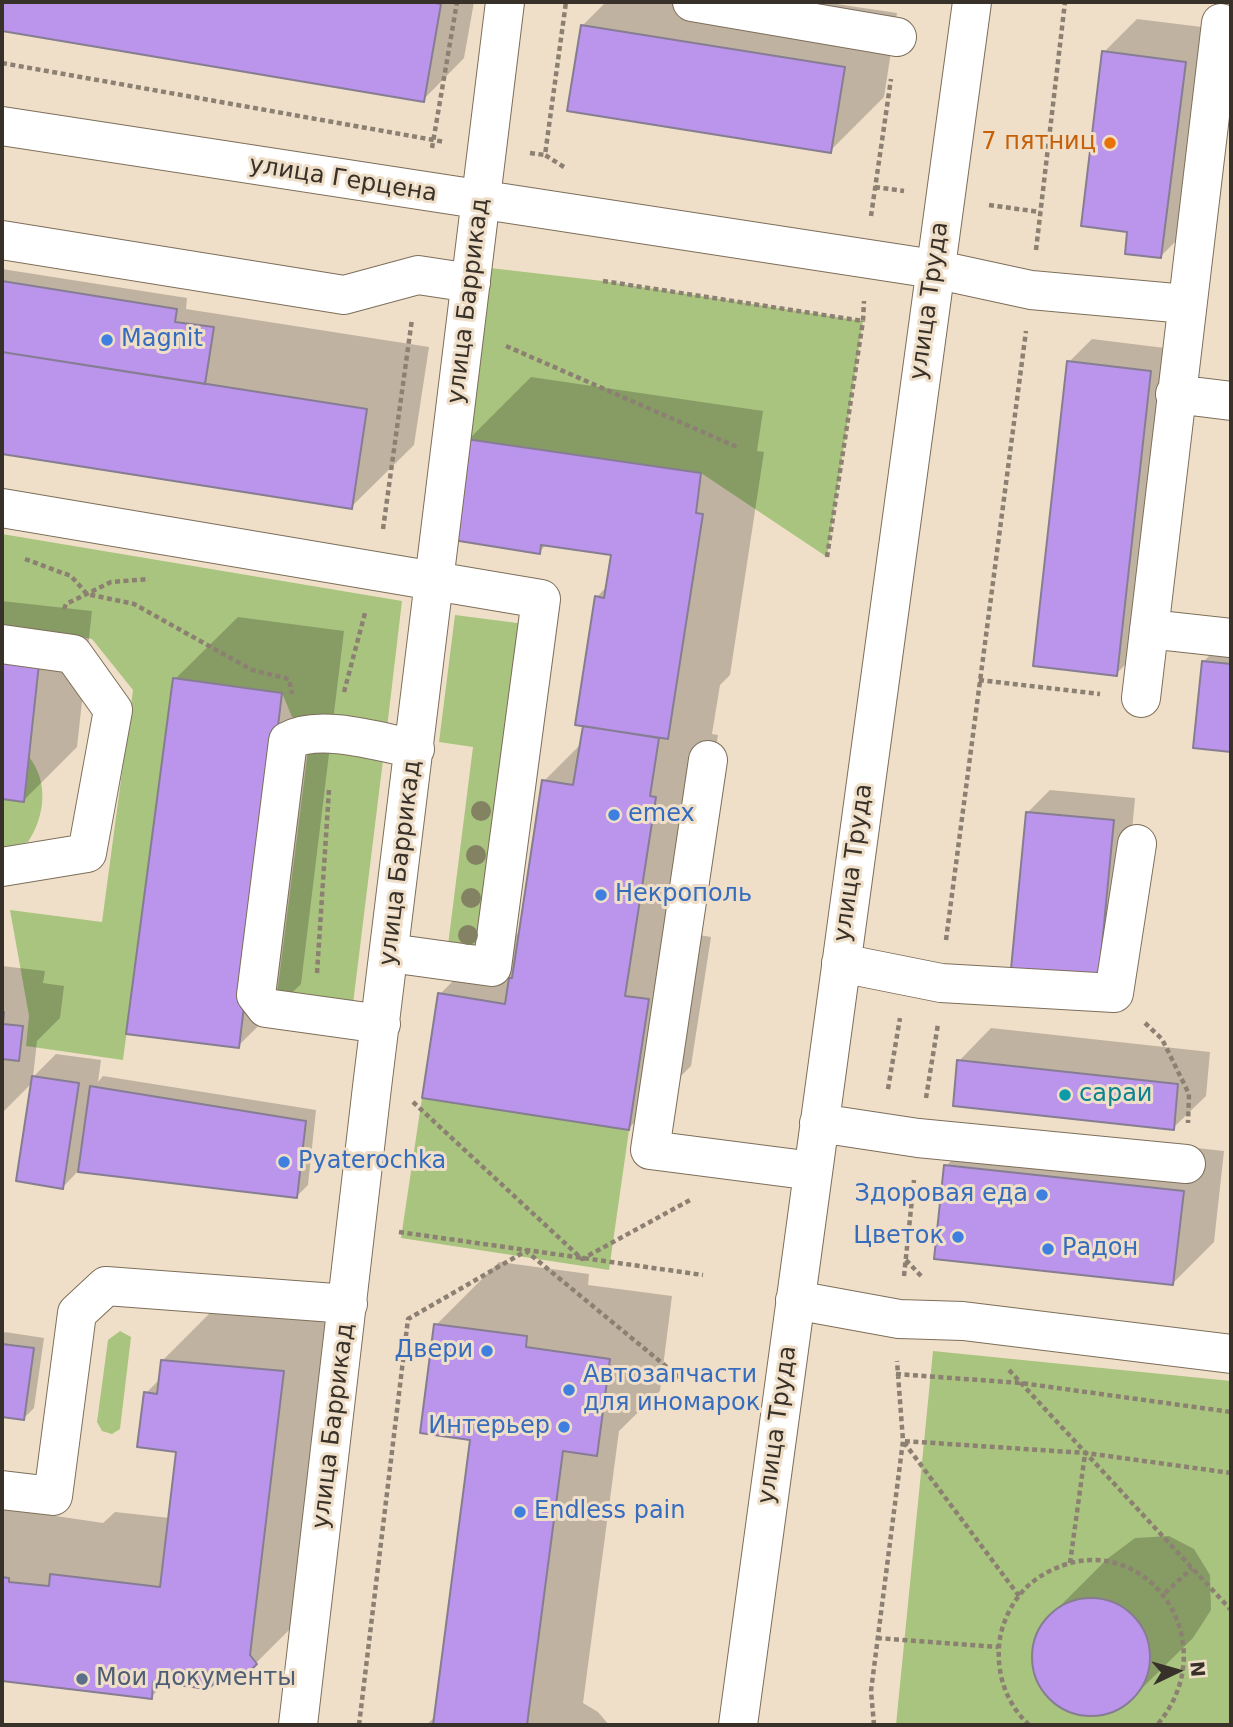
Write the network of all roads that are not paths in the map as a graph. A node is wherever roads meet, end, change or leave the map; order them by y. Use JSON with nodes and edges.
{"nodes":[{"id":1,"x":505,"y":2,"type":"edge"},
{"id":2,"x":692,"y":2,"type":"edge"},
{"id":3,"x":972,"y":2,"type":"edge"},
{"id":4,"x":1225,"y":16,"type":"edge"},
{"id":5,"x":897,"y":37,"type":"dead end"},
{"id":6,"x":2,"y":126,"type":"edge"},
{"id":7,"x":482,"y":201,"type":"junction"},
{"id":8,"x":2,"y":240,"type":"edge"},
{"id":9,"x":934,"y":269,"type":"junction"},
{"id":10,"x":471,"y":283,"type":"junction"},
{"id":11,"x":1186,"y":304,"type":"junction"},
{"id":12,"x":1175,"y":394,"type":"junction"},
{"id":13,"x":1231,"y":401,"type":"edge"},
{"id":14,"x":2,"y":508,"type":"edge"},
{"id":15,"x":435,"y":582,"type":"junction"},
{"id":16,"x":1149,"y":629,"type":"junction"},
{"id":17,"x":1231,"y":638,"type":"edge"},
{"id":18,"x":2,"y":645,"type":"edge"},
{"id":19,"x":1140,"y":698,"type":"road end"},
{"id":20,"x":415,"y":749,"type":"junction"},
{"id":21,"x":708,"y":760,"type":"dead end"},
{"id":22,"x":1137,"y":844,"type":"dead end"},
{"id":23,"x":2,"y":867,"type":"edge"},
{"id":24,"x":390,"y":953,"type":"junction"},
{"id":25,"x":841,"y":963,"type":"junction"},
{"id":26,"x":381,"y":1024,"type":"junction"},
{"id":27,"x":819,"y":1123,"type":"junction"},
{"id":28,"x":1186,"y":1164,"type":"road end"},
{"id":29,"x":813,"y":1171,"type":"junction"},
{"id":30,"x":795,"y":1300,"type":"junction"},
{"id":31,"x":348,"y":1304,"type":"junction"},
{"id":32,"x":1231,"y":1354,"type":"edge"},
{"id":33,"x":2,"y":1490,"type":"edge"},
{"id":34,"x":298,"y":1725,"type":"edge"},
{"id":35,"x":738,"y":1725,"type":"edge"}],
"edges":[{"from":1,"to":7,"type":"street","name":"улица Баррикад"},
{"from":2,"to":5,"type":"street"},
{"from":3,"to":9,"type":"street","name":"улица Труда"},
{"from":4,"to":11,"type":"street"},
{"from":6,"to":7,"type":"street","name":"улица Герцена"},
{"from":7,"to":9,"type":"street","name":"улица Герцена"},
{"from":7,"to":10,"type":"street","name":"улица Баррикад"},
{"from":8,"to":10,"type":"street"},
{"from":9,"to":11,"type":"street","name":"улица Герцена"},
{"from":9,"to":25,"type":"street","name":"улица Труда"},
{"from":10,"to":15,"type":"street","name":"улица Баррикад"},
{"from":11,"to":12,"type":"street"},
{"from":12,"to":13,"type":"street"},
{"from":12,"to":16,"type":"street"},
{"from":14,"to":15,"type":"street"},
{"from":15,"to":20,"type":"street","name":"улица Баррикад"},
{"from":15,"to":24,"type":"street"},
{"from":16,"to":17,"type":"street"},
{"from":16,"to":19,"type":"street"},
{"from":18,"to":23,"type":"street"},
{"from":20,"to":24,"type":"street","name":"улица Баррикад"},
{"from":20,"to":26,"type":"street"},
{"from":21,"to":29,"type":"street"},
{"from":22,"to":25,"type":"street"},
{"from":24,"to":26,"type":"street","name":"улица Баррикад"},
{"from":25,"to":27,"type":"street","name":"улица Труда"},
{"from":26,"to":31,"type":"street","name":"улица Баррикад"},
{"from":27,"to":28,"type":"street"},
{"from":27,"to":29,"type":"street","name":"улица Труда"},
{"from":29,"to":30,"type":"street","name":"улица Труда"},
{"from":30,"to":32,"type":"street"},
{"from":30,"to":35,"type":"street","name":"улица Труда"},
{"from":31,"to":33,"type":"street"},
{"from":31,"to":34,"type":"street","name":"улица Баррикад"}]}
